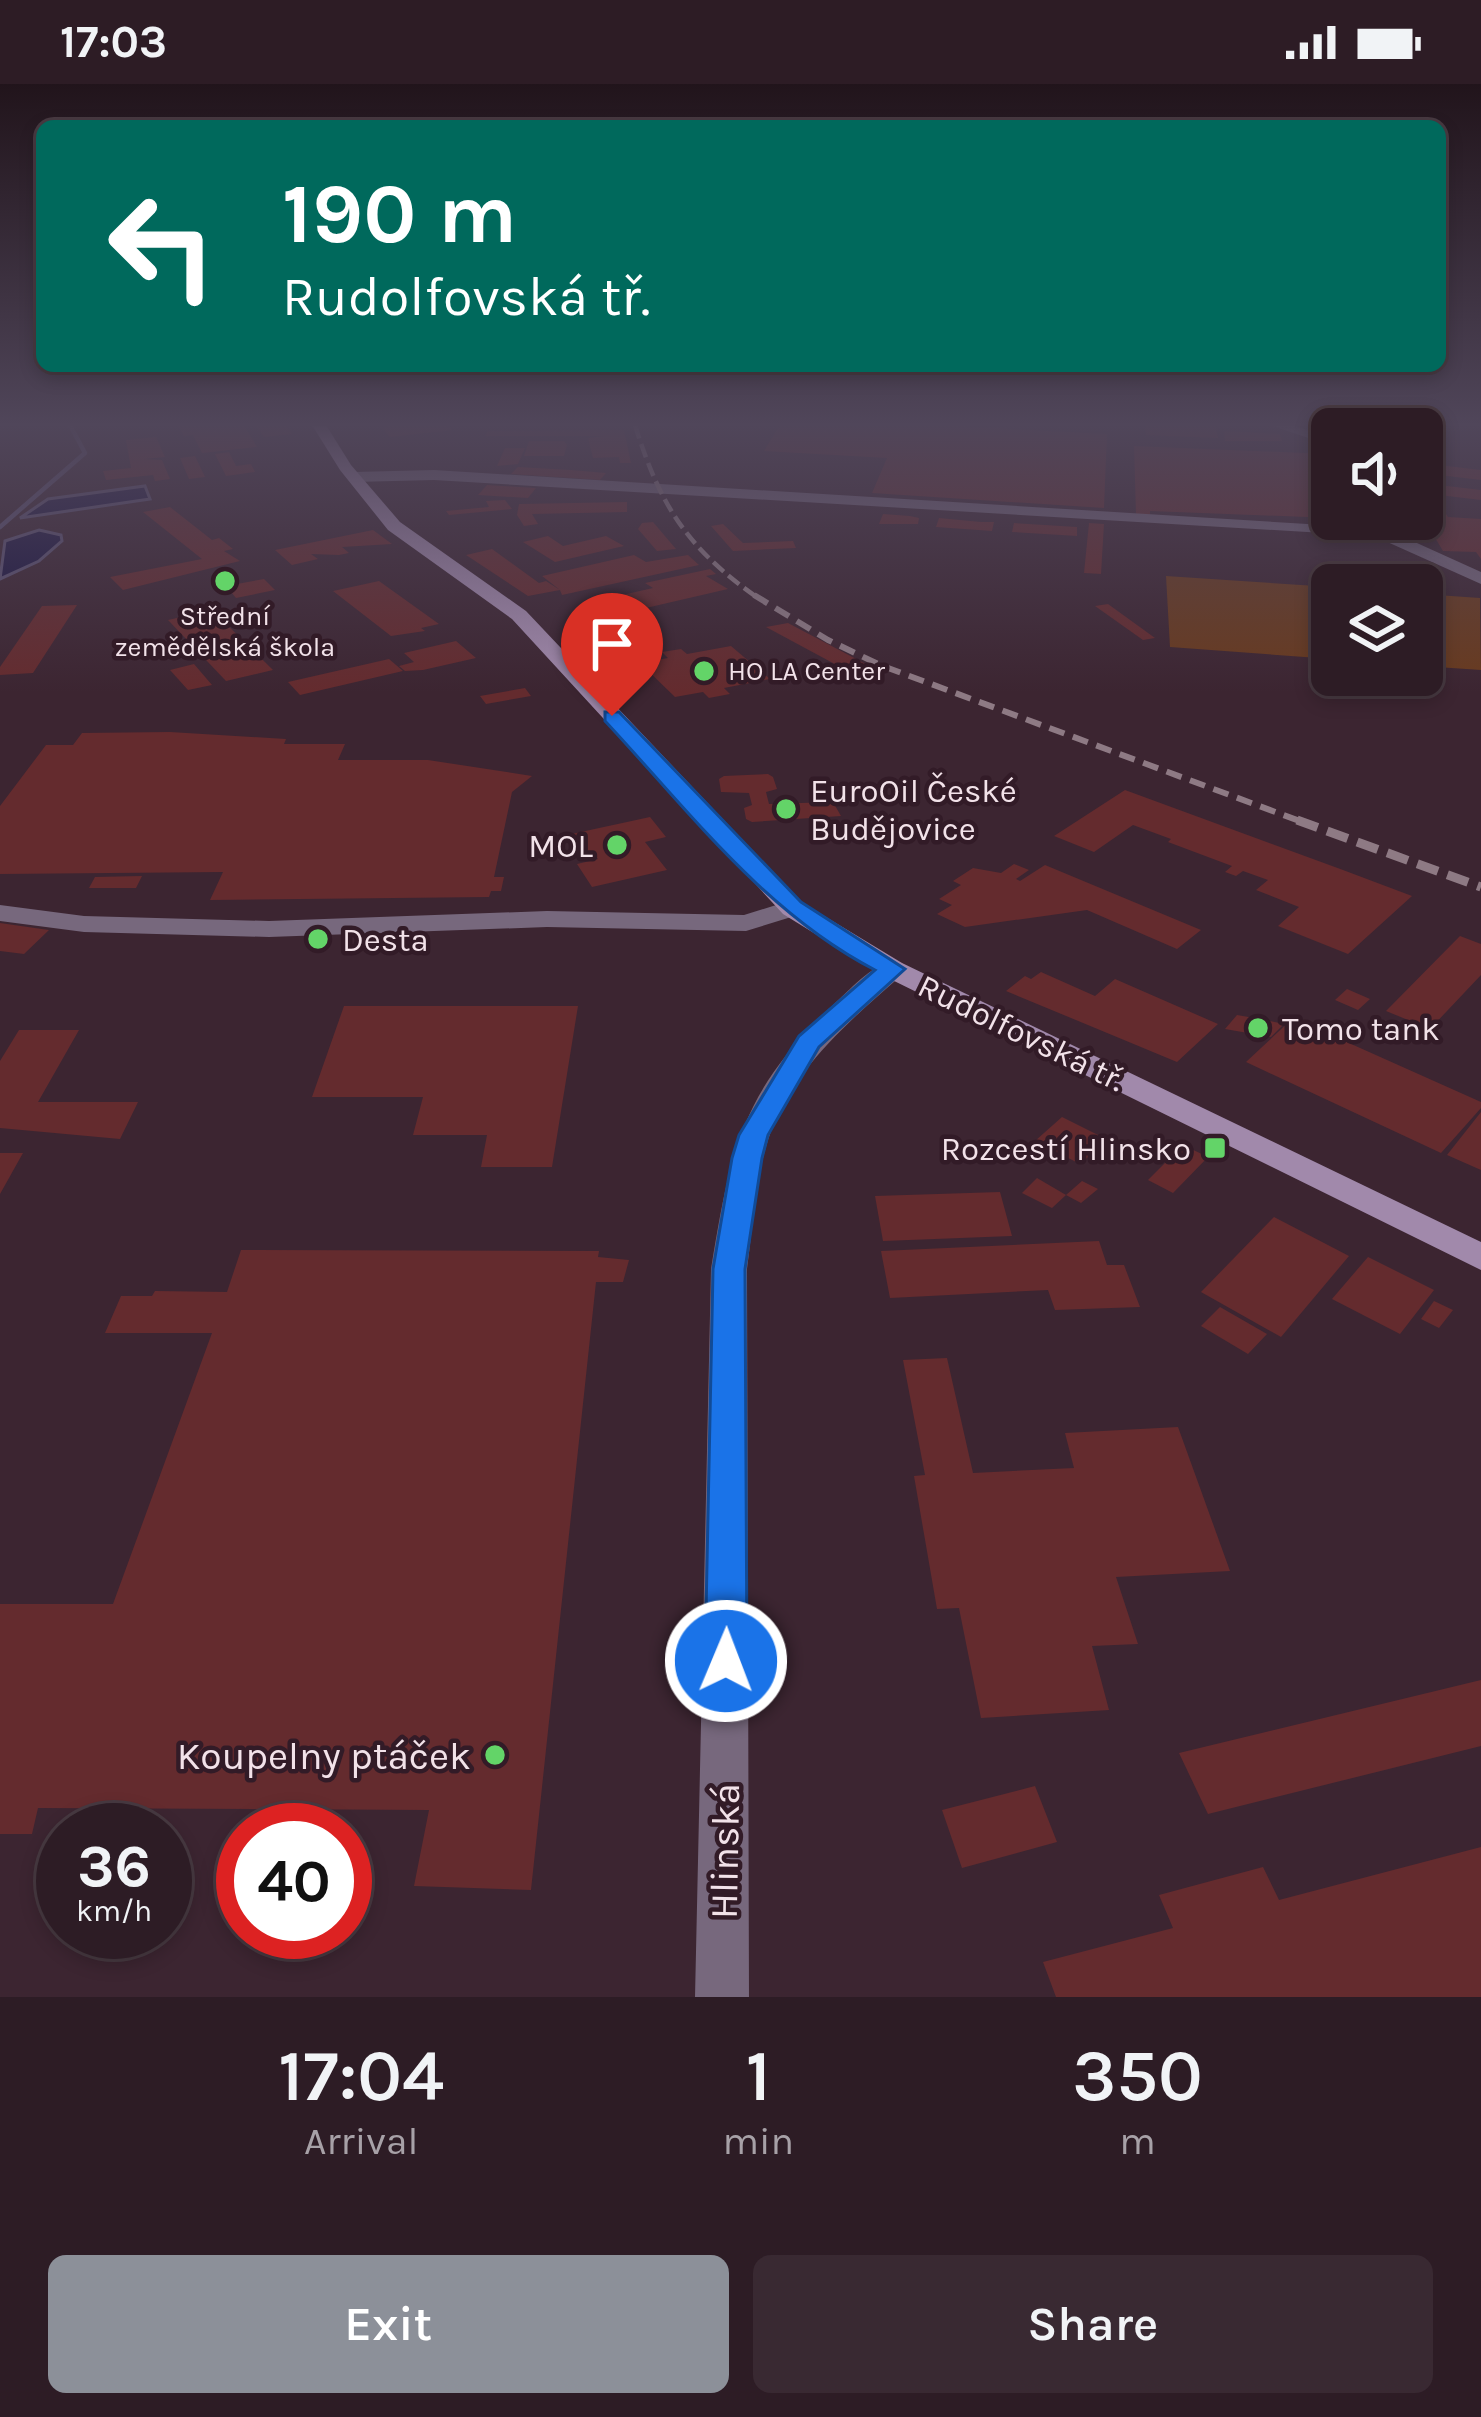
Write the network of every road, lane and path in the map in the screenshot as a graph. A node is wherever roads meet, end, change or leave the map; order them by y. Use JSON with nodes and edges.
{"nodes":[{"id":1,"x":384,"y":514,"type":"edge"},
{"id":2,"x":1175,"y":514,"type":"edge"},
{"id":3,"x":1311,"y":522,"type":"edge"},
{"id":4,"x":1406,"y":540,"type":"edge"},
{"id":5,"x":1481,"y":579,"type":"edge"},
{"id":6,"x":792,"y":908,"type":"junction"},
{"id":7,"x":0,"y":913,"type":"edge"},
{"id":8,"x":892,"y":969,"type":"junction"},
{"id":9,"x":1481,"y":1257,"type":"edge"},
{"id":10,"x":722,"y":1997,"type":"edge"}],
"edges":[{"from":1,"to":6,"type":"main road","name":"Rudolfovská tř."},
{"from":2,"to":3,"type":"street"},
{"from":4,"to":5,"type":"street"},
{"from":6,"to":7,"type":"street"},
{"from":6,"to":8,"type":"main road","name":"Rudolfovská tř."},
{"from":8,"to":9,"type":"main road","name":"Rudolfovská tř."},
{"from":8,"to":10,"type":"street","name":"Hlinská"}]}
